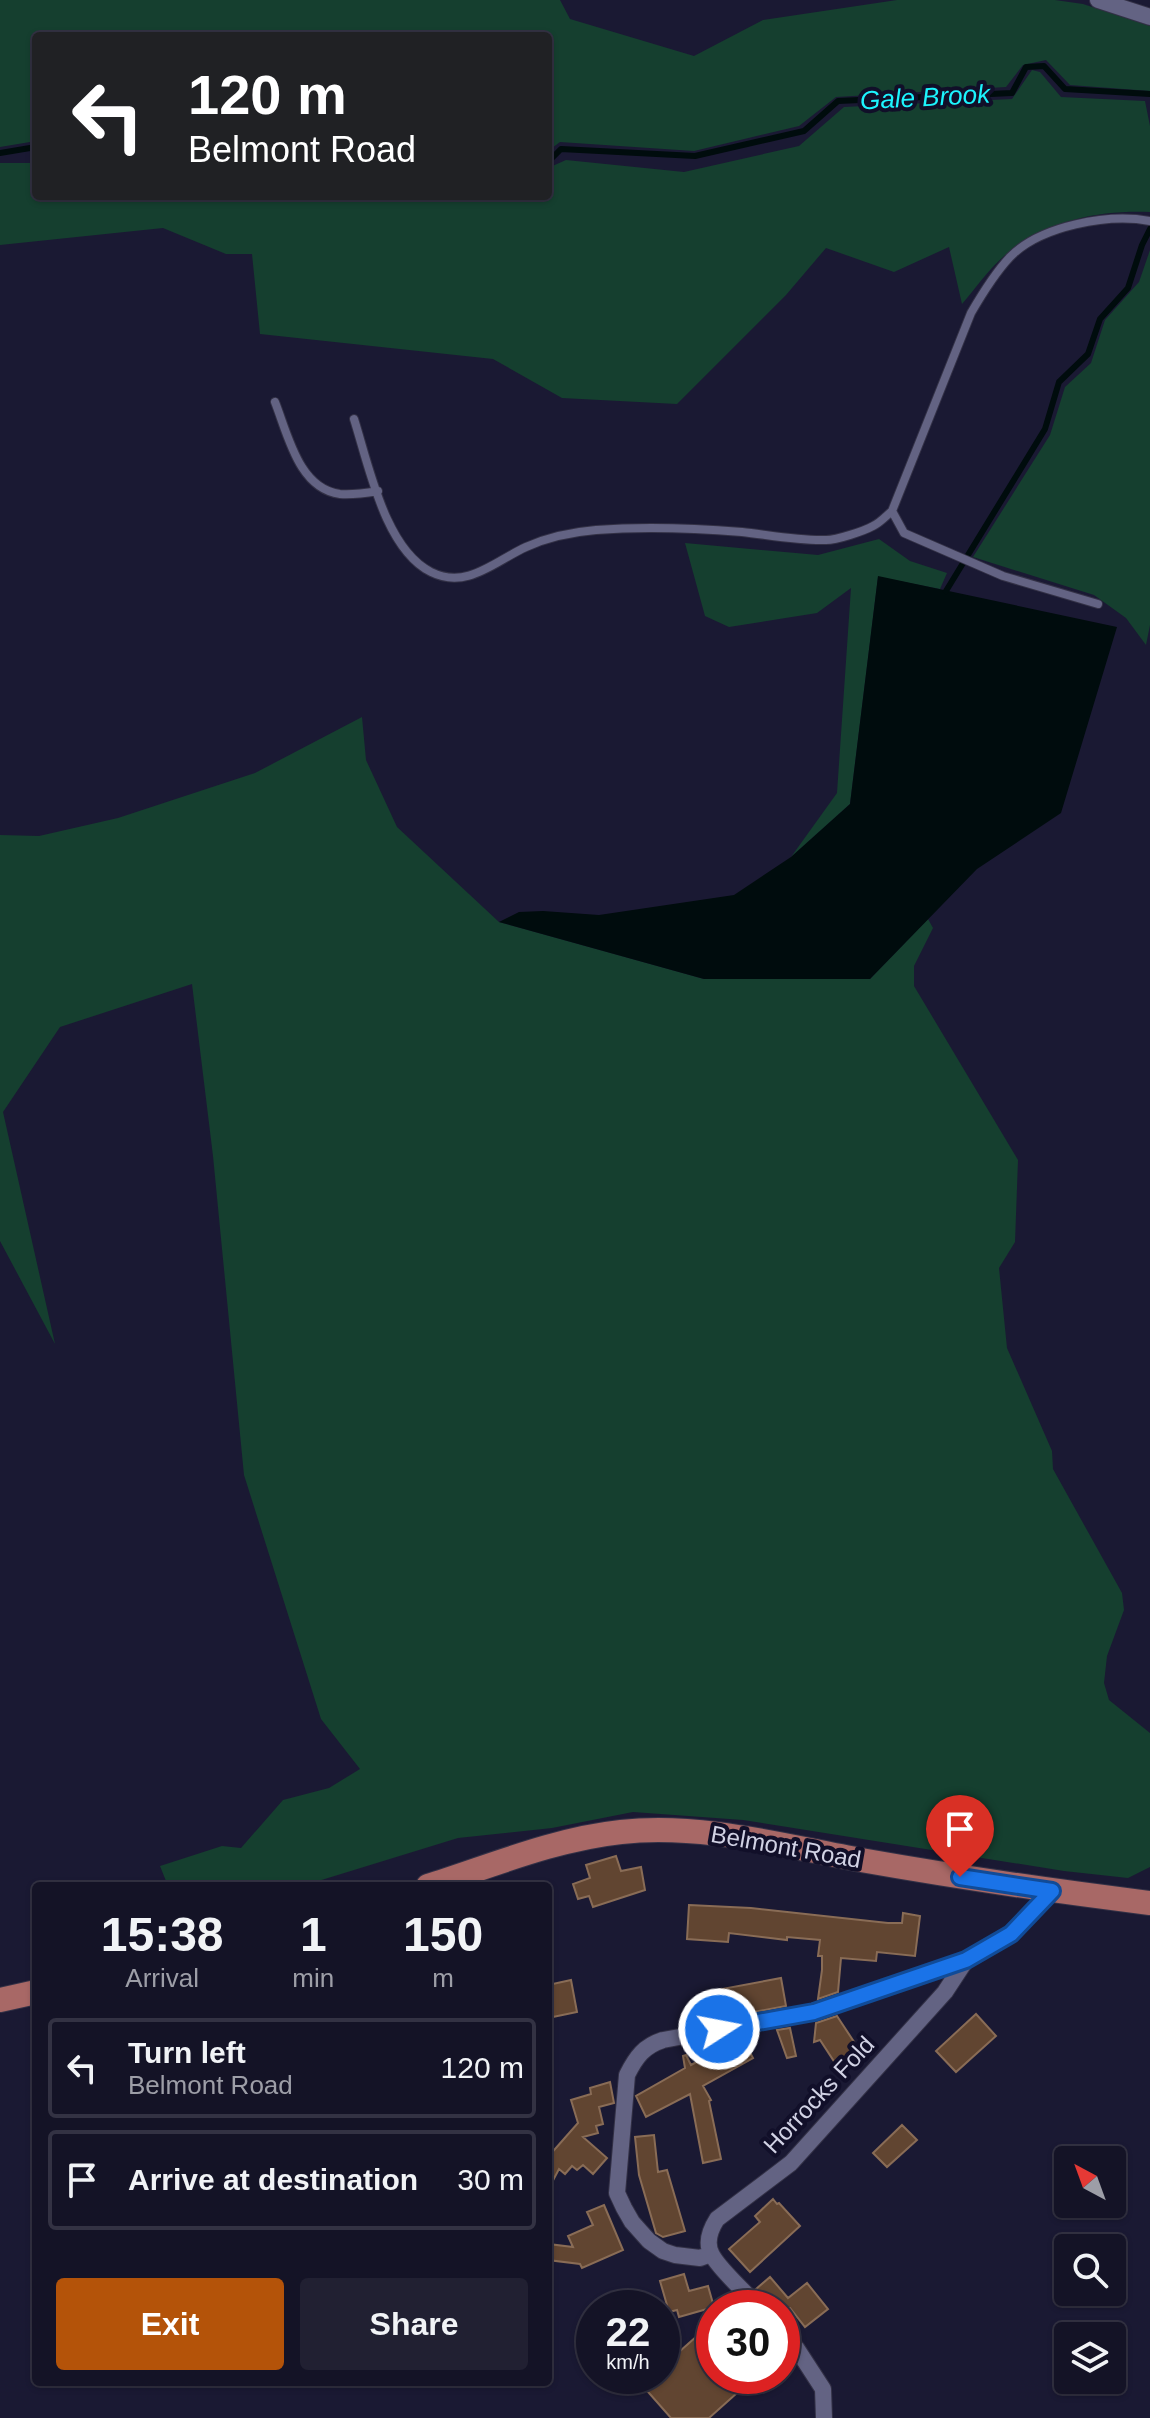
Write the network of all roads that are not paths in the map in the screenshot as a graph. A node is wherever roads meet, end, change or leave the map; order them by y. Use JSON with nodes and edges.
{"nodes":[{"id":1,"x":1098,"y":0,"type":"edge"},
{"id":2,"x":1150,"y":17,"type":"edge"},
{"id":3,"x":1145,"y":220,"type":"edge"},
{"id":4,"x":275,"y":402,"type":"dead end"},
{"id":5,"x":354,"y":419,"type":"dead end"},
{"id":6,"x":378,"y":491,"type":"junction"},
{"id":7,"x":892,"y":511,"type":"junction"},
{"id":8,"x":1098,"y":604,"type":"dead end"},
{"id":9,"x":440,"y":1882,"type":"edge"},
{"id":10,"x":1052,"y":1891,"type":"junction"},
{"id":11,"x":1150,"y":1903,"type":"edge"},
{"id":12,"x":966,"y":1960,"type":"junction"},
{"id":13,"x":32,"y":1993,"type":"edge"},
{"id":14,"x":0,"y":2000,"type":"edge"},
{"id":15,"x":711,"y":2254,"type":"junction"},
{"id":16,"x":744,"y":2290,"type":"edge"},
{"id":17,"x":800,"y":2354,"type":"edge"},
{"id":18,"x":824,"y":2418,"type":"edge"}],
"edges":[{"from":1,"to":2,"type":"street"},
{"from":3,"to":7,"type":"lane"},
{"from":4,"to":6,"type":"lane"},
{"from":5,"to":6,"type":"lane"},
{"from":6,"to":7,"type":"lane"},
{"from":7,"to":8,"type":"lane"},
{"from":9,"to":10,"type":"main road","name":"Belmont Road"},
{"from":10,"to":11,"type":"main road","name":"Belmont Road"},
{"from":10,"to":12,"type":"street","name":"Horrocks Fold"},
{"from":12,"to":15,"type":"street","name":"Horrocks Fold"},
{"from":12,"to":15,"type":"street","name":"Horrocks Fold"},
{"from":13,"to":14,"type":"main road"},
{"from":15,"to":16,"type":"street"},
{"from":17,"to":18,"type":"street"}]}
